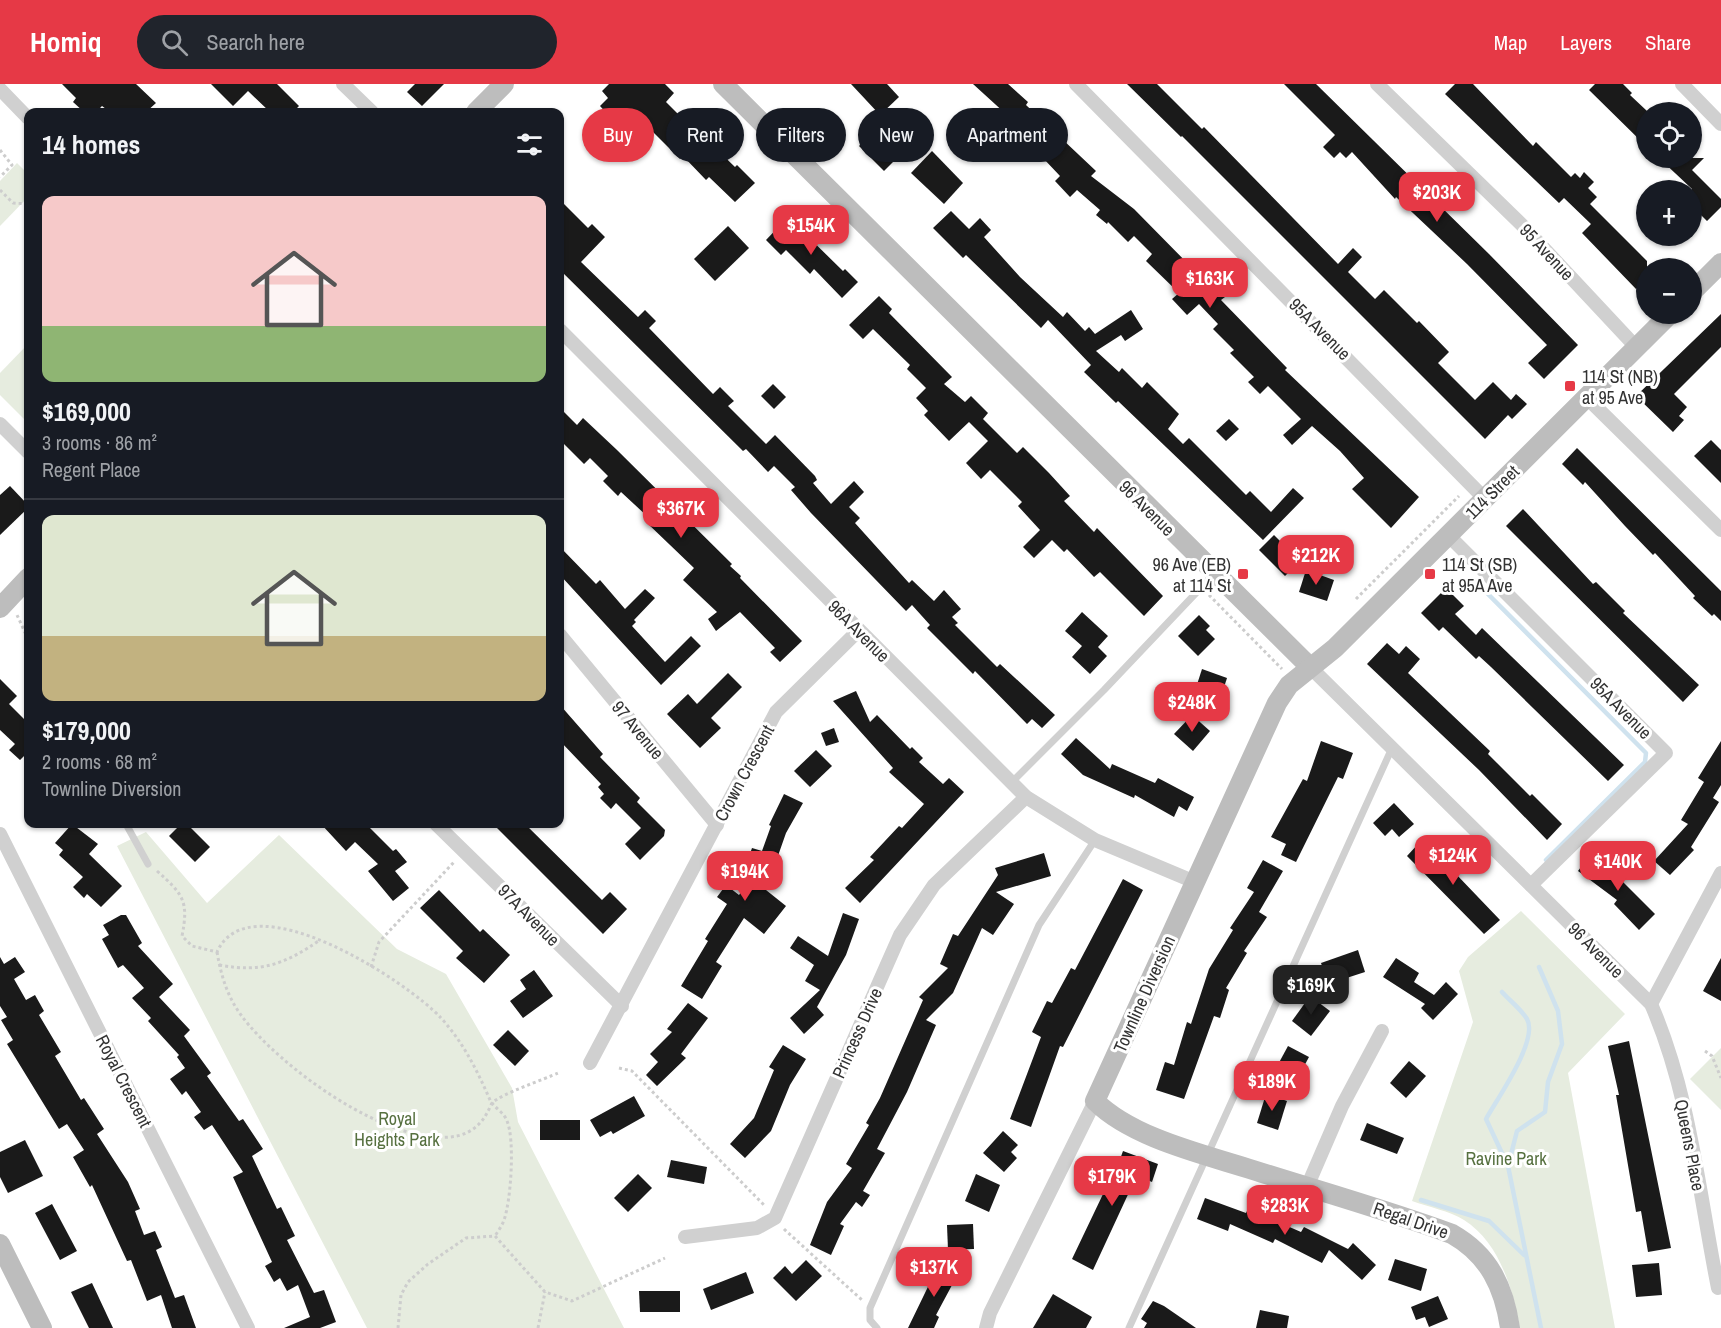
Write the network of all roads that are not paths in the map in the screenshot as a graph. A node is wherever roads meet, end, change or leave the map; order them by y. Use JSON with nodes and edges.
{"nodes":[{"id":1,"x":344,"y":84,"type":"edge"},
{"id":2,"x":504,"y":84,"type":"edge"},
{"id":3,"x":723,"y":84,"type":"edge"},
{"id":4,"x":1076,"y":84,"type":"edge"},
{"id":5,"x":1377,"y":84,"type":"edge"},
{"id":6,"x":1682,"y":84,"type":"edge"},
{"id":7,"x":0,"y":89,"type":"edge"},
{"id":8,"x":368,"y":108,"type":"edge"},
{"id":9,"x":480,"y":108,"type":"edge"},
{"id":10,"x":24,"y":114,"type":"edge"},
{"id":11,"x":1721,"y":124,"type":"edge"},
{"id":12,"x":1721,"y":263,"type":"edge"},
{"id":13,"x":1702,"y":282,"type":"edge"},
{"id":14,"x":1660,"y":324,"type":"edge"},
{"id":15,"x":564,"y":334,"type":"edge"},
{"id":16,"x":1636,"y":347,"type":"junction"},
{"id":17,"x":1586,"y":397,"type":"junction"},
{"id":18,"x":0,"y":424,"type":"edge"},
{"id":19,"x":24,"y":448,"type":"edge"},
{"id":20,"x":1485,"y":499,"type":"junction"},
{"id":21,"x":1721,"y":530,"type":"edge"},
{"id":22,"x":1449,"y":536,"type":"junction"},
{"id":23,"x":1214,"y":574,"type":"junction"},
{"id":24,"x":24,"y":584,"type":"edge"},
{"id":25,"x":8,"y":610,"type":"edge"},
{"id":26,"x":858,"y":631,"type":"junction"},
{"id":27,"x":564,"y":640,"type":"edge"},
{"id":28,"x":1311,"y":667,"type":"junction"},
{"id":29,"x":1393,"y":747,"type":"junction"},
{"id":30,"x":1012,"y":782,"type":"junction"},
{"id":31,"x":1026,"y":796,"type":"junction"},
{"id":32,"x":717,"y":825,"type":"junction"},
{"id":33,"x":128,"y":828,"type":"edge"},
{"id":34,"x":440,"y":828,"type":"edge"},
{"id":35,"x":0,"y":834,"type":"edge"},
{"id":36,"x":1095,"y":840,"type":"junction"},
{"id":37,"x":148,"y":864,"type":"road end"},
{"id":38,"x":1721,"y":873,"type":"edge"},
{"id":39,"x":1195,"y":882,"type":"junction"},
{"id":40,"x":1531,"y":885,"type":"junction"},
{"id":41,"x":1651,"y":1004,"type":"junction"},
{"id":42,"x":622,"y":1006,"type":"junction"},
{"id":43,"x":1382,"y":1031,"type":"dead end"},
{"id":44,"x":590,"y":1063,"type":"dead end"},
{"id":45,"x":1095,"y":1101,"type":"junction"},
{"id":46,"x":1208,"y":1156,"type":"junction"},
{"id":47,"x":1307,"y":1187,"type":"junction"},
{"id":48,"x":685,"y":1237,"type":"dead end"},
{"id":49,"x":0,"y":1244,"type":"edge"},
{"id":50,"x":1718,"y":1288,"type":"dead end"},
{"id":51,"x":42,"y":1328,"type":"edge"},
{"id":52,"x":248,"y":1328,"type":"edge"},
{"id":53,"x":877,"y":1328,"type":"edge"},
{"id":54,"x":986,"y":1328,"type":"edge"},
{"id":55,"x":1130,"y":1328,"type":"edge"},
{"id":56,"x":1510,"y":1328,"type":"edge"}],
"edges":[{"from":1,"to":8,"type":"street"},
{"from":2,"to":9,"type":"street"},
{"from":3,"to":23,"type":"street","name":"96 Avenue"},
{"from":4,"to":20,"type":"street","name":"95A Avenue"},
{"from":5,"to":16,"type":"street","name":"95 Avenue"},
{"from":6,"to":11,"type":"street"},
{"from":7,"to":10,"type":"street"},
{"from":12,"to":13,"type":"street"},
{"from":14,"to":16,"type":"street","name":"114 Street"},
{"from":15,"to":26,"type":"street","name":"96A Avenue"},
{"from":16,"to":17,"type":"street","name":"114 Street"},
{"from":17,"to":20,"type":"street","name":"114 Street"},
{"from":17,"to":21,"type":"street"},
{"from":18,"to":19,"type":"street"},
{"from":20,"to":22,"type":"street","name":"114 Street"},
{"from":22,"to":28,"type":"street","name":"114 Street"},
{"from":22,"to":40,"type":"street","name":"95A Avenue"},
{"from":23,"to":28,"type":"street","name":"96 Avenue"},
{"from":23,"to":30,"type":"lane"},
{"from":24,"to":25,"type":"street"},
{"from":26,"to":30,"type":"street","name":"96A Avenue"},
{"from":26,"to":32,"type":"street","name":"Crown Crescent"},
{"from":27,"to":32,"type":"street","name":"97 Avenue"},
{"from":28,"to":29,"type":"street","name":"96 Avenue"},
{"from":28,"to":39,"type":"street","name":"Townline Diversion"},
{"from":29,"to":40,"type":"street","name":"96 Avenue"},
{"from":29,"to":46,"type":"lane"},
{"from":30,"to":31,"type":"street","name":"96A Avenue"},
{"from":31,"to":36,"type":"street","name":"96A Avenue"},
{"from":31,"to":48,"type":"street","name":"Princess Drive"},
{"from":32,"to":42,"type":"street","name":"Crown Crescent"},
{"from":33,"to":37,"type":"lane"},
{"from":34,"to":42,"type":"street","name":"97A Avenue"},
{"from":35,"to":52,"type":"street","name":"Royal Crescent"},
{"from":36,"to":39,"type":"street","name":"96A Avenue"},
{"from":36,"to":53,"type":"lane"},
{"from":38,"to":41,"type":"street"},
{"from":39,"to":45,"type":"street","name":"Townline Diversion"},
{"from":40,"to":41,"type":"street","name":"96 Avenue"},
{"from":41,"to":50,"type":"street","name":"Queens Place"},
{"from":42,"to":44,"type":"street","name":"Crown Crescent"},
{"from":43,"to":47,"type":"street"},
{"from":45,"to":46,"type":"street","name":"Regal Drive"},
{"from":45,"to":54,"type":"street","name":"Townline Diversion"},
{"from":46,"to":47,"type":"street","name":"Regal Drive"},
{"from":46,"to":55,"type":"lane"},
{"from":47,"to":56,"type":"street","name":"Regal Drive"},
{"from":49,"to":51,"type":"street"}]}
